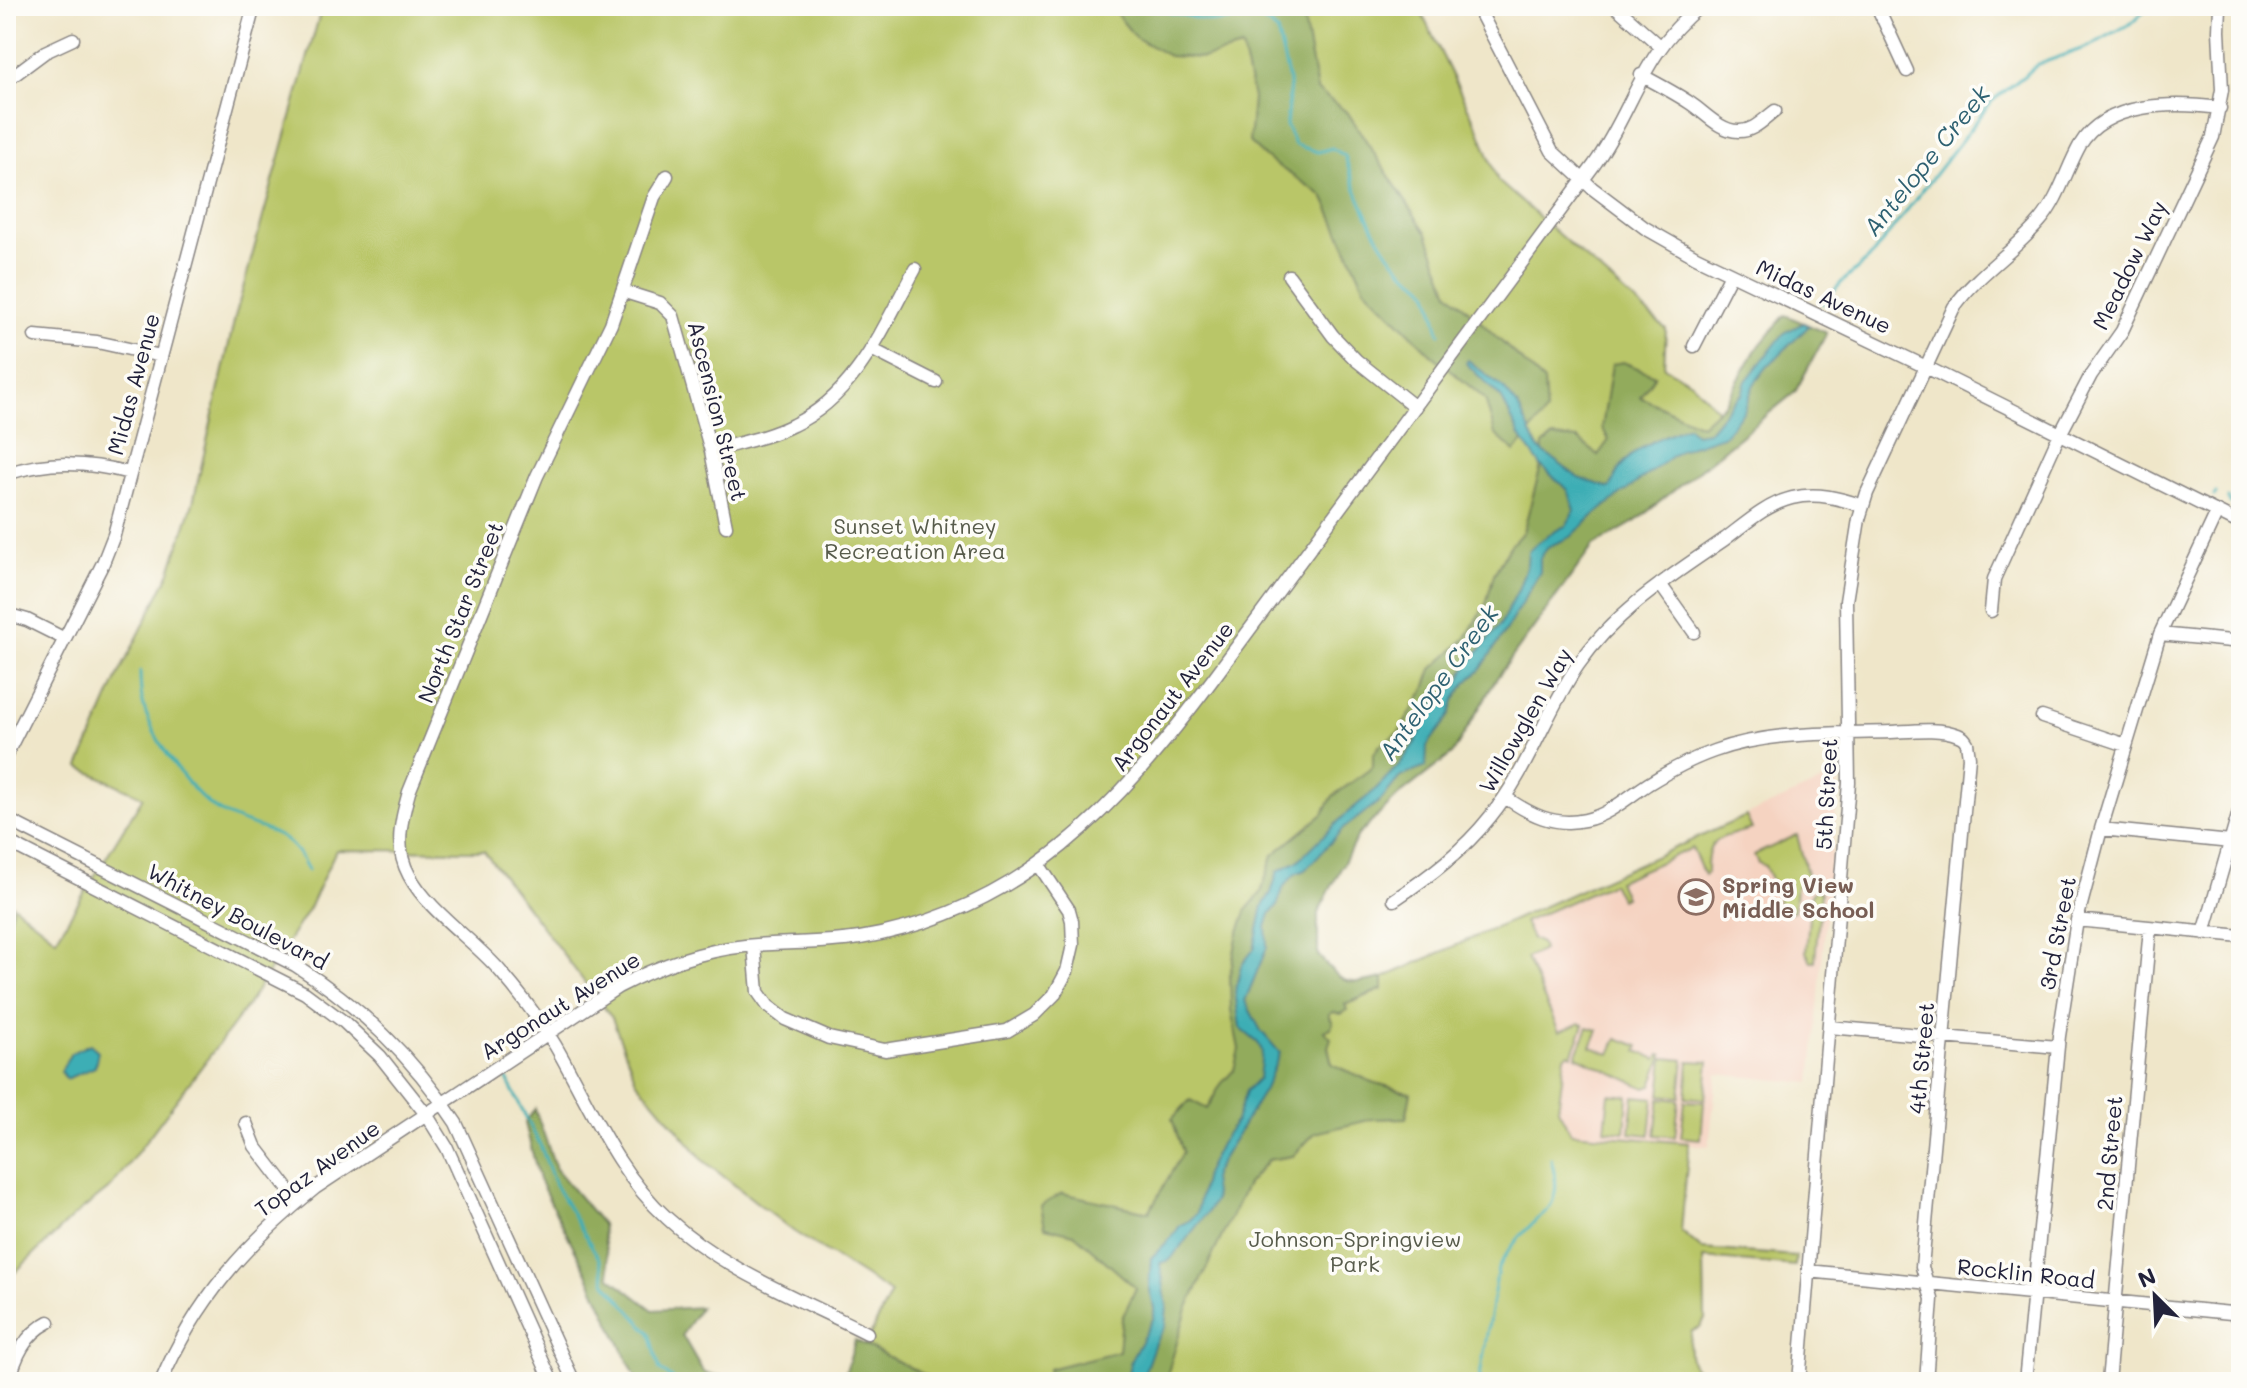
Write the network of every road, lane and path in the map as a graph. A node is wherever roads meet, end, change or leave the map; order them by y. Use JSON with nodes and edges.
{"nodes":[{"id":1,"x":254,"y":6,"type":"edge"},
{"id":2,"x":1477,"y":6,"type":"edge"},
{"id":3,"x":1615,"y":6,"type":"edge"},
{"id":4,"x":1700,"y":6,"type":"edge"},
{"id":5,"x":1877,"y":6,"type":"edge"},
{"id":6,"x":2220,"y":6,"type":"edge"},
{"id":7,"x":73,"y":39,"type":"dead end"},
{"id":8,"x":1660,"y":46,"type":"junction"},
{"id":9,"x":1907,"y":71,"type":"dead end"},
{"id":10,"x":1641,"y":75,"type":"junction"},
{"id":11,"x":6,"y":81,"type":"edge"},
{"id":12,"x":2220,"y":108,"type":"junction"},
{"id":13,"x":1775,"y":111,"type":"dead end"},
{"id":14,"x":667,"y":176,"type":"dead end"},
{"id":15,"x":1583,"y":180,"type":"junction"},
{"id":16,"x":915,"y":269,"type":"dead end"},
{"id":17,"x":1731,"y":274,"type":"junction"},
{"id":18,"x":1289,"y":276,"type":"dead end"},
{"id":19,"x":622,"y":291,"type":"junction"},
{"id":20,"x":35,"y":336,"type":"dead end"},
{"id":21,"x":1694,"y":346,"type":"dead end"},
{"id":22,"x":871,"y":349,"type":"junction"},
{"id":23,"x":161,"y":356,"type":"junction"},
{"id":24,"x":1926,"y":367,"type":"junction"},
{"id":25,"x":936,"y":382,"type":"dead end"},
{"id":26,"x":1415,"y":407,"type":"junction"},
{"id":27,"x":2060,"y":433,"type":"junction"},
{"id":28,"x":711,"y":451,"type":"junction"},
{"id":29,"x":130,"y":473,"type":"junction"},
{"id":30,"x":6,"y":474,"type":"edge"},
{"id":31,"x":1863,"y":506,"type":"junction"},
{"id":32,"x":2217,"y":512,"type":"junction"},
{"id":33,"x":2241,"y":524,"type":"edge"},
{"id":34,"x":726,"y":526,"type":"dead end"},
{"id":35,"x":1660,"y":584,"type":"junction"},
{"id":36,"x":1991,"y":611,"type":"dead end"},
{"id":37,"x":6,"y":614,"type":"edge"},
{"id":38,"x":1694,"y":632,"type":"dead end"},
{"id":39,"x":2160,"y":634,"type":"junction"},
{"id":40,"x":65,"y":639,"type":"junction"},
{"id":41,"x":2241,"y":642,"type":"edge"},
{"id":42,"x":2042,"y":717,"type":"dead end"},
{"id":43,"x":1850,"y":733,"type":"junction"},
{"id":44,"x":2126,"y":745,"type":"junction"},
{"id":45,"x":6,"y":755,"type":"edge"},
{"id":46,"x":1505,"y":797,"type":"junction"},
{"id":47,"x":2241,"y":805,"type":"edge"},
{"id":48,"x":6,"y":819,"type":"edge"},
{"id":49,"x":2101,"y":829,"type":"junction"},
{"id":50,"x":6,"y":841,"type":"edge"},
{"id":51,"x":2236,"y":843,"type":"edge"},
{"id":52,"x":1039,"y":865,"type":"junction"},
{"id":53,"x":1394,"y":900,"type":"dead end"},
{"id":54,"x":2077,"y":920,"type":"junction"},
{"id":55,"x":2150,"y":928,"type":"junction"},
{"id":56,"x":2204,"y":933,"type":"junction"},
{"id":57,"x":2241,"y":936,"type":"edge"},
{"id":58,"x":754,"y":946,"type":"junction"},
{"id":59,"x":1829,"y":1027,"type":"junction"},
{"id":60,"x":547,"y":1034,"type":"junction"},
{"id":61,"x":1943,"y":1037,"type":"junction"},
{"id":62,"x":2058,"y":1047,"type":"junction"},
{"id":63,"x":443,"y":1103,"type":"junction"},
{"id":64,"x":426,"y":1114,"type":"junction"},
{"id":65,"x":246,"y":1123,"type":"dead end"},
{"id":66,"x":298,"y":1202,"type":"junction"},
{"id":67,"x":1808,"y":1271,"type":"junction"},
{"id":68,"x":1929,"y":1284,"type":"junction"},
{"id":69,"x":2034,"y":1294,"type":"junction"},
{"id":70,"x":2116,"y":1302,"type":"junction"},
{"id":71,"x":2241,"y":1314,"type":"edge"},
{"id":72,"x":49,"y":1322,"type":"dead end"},
{"id":73,"x":867,"y":1333,"type":"dead end"},
{"id":74,"x":9,"y":1382,"type":"edge"},
{"id":75,"x":161,"y":1382,"type":"edge"},
{"id":76,"x":552,"y":1382,"type":"edge"},
{"id":77,"x":574,"y":1382,"type":"edge"},
{"id":78,"x":1799,"y":1382,"type":"edge"},
{"id":79,"x":1926,"y":1382,"type":"edge"},
{"id":80,"x":2025,"y":1382,"type":"edge"},
{"id":81,"x":2108,"y":1382,"type":"edge"}],
"edges":[{"from":1,"to":23,"type":"street","name":"Midas Avenue"},
{"from":2,"to":15,"type":"street","name":"Midas Avenue"},
{"from":3,"to":8,"type":"street"},
{"from":4,"to":8,"type":"street","name":"Argonaut Avenue"},
{"from":5,"to":9,"type":"street"},
{"from":6,"to":12,"type":"street","name":"Meadow Way"},
{"from":7,"to":11,"type":"street"},
{"from":8,"to":10,"type":"street","name":"Argonaut Avenue"},
{"from":10,"to":13,"type":"street"},
{"from":10,"to":15,"type":"street","name":"Argonaut Avenue"},
{"from":12,"to":24,"type":"street","name":"5th Street"},
{"from":12,"to":27,"type":"street","name":"Meadow Way"},
{"from":14,"to":19,"type":"street","name":"North Star Street"},
{"from":15,"to":17,"type":"street","name":"Midas Avenue"},
{"from":15,"to":26,"type":"street","name":"Argonaut Avenue"},
{"from":16,"to":22,"type":"street"},
{"from":17,"to":21,"type":"street"},
{"from":17,"to":24,"type":"street","name":"Midas Avenue"},
{"from":18,"to":26,"type":"street"},
{"from":19,"to":28,"type":"street","name":"Ascension Street"},
{"from":19,"to":60,"type":"street","name":"North Star Street"},
{"from":20,"to":23,"type":"street"},
{"from":22,"to":25,"type":"street"},
{"from":22,"to":28,"type":"street"},
{"from":23,"to":29,"type":"street","name":"Midas Avenue"},
{"from":24,"to":27,"type":"street","name":"Midas Avenue"},
{"from":24,"to":31,"type":"street","name":"5th Street"},
{"from":26,"to":52,"type":"street","name":"Argonaut Avenue"},
{"from":27,"to":32,"type":"street","name":"Midas Avenue"},
{"from":27,"to":36,"type":"street","name":"Meadow Way"},
{"from":28,"to":34,"type":"street","name":"Ascension Street"},
{"from":29,"to":30,"type":"street"},
{"from":29,"to":40,"type":"street","name":"Midas Avenue"},
{"from":31,"to":35,"type":"street","name":"Willowglen Way"},
{"from":31,"to":43,"type":"street","name":"5th Street"},
{"from":32,"to":33,"type":"street","name":"Midas Avenue"},
{"from":32,"to":39,"type":"street","name":"3rd Street"},
{"from":35,"to":38,"type":"street"},
{"from":35,"to":46,"type":"street","name":"Willowglen Way"},
{"from":37,"to":40,"type":"street"},
{"from":39,"to":41,"type":"street"},
{"from":39,"to":44,"type":"street","name":"3rd Street"},
{"from":40,"to":45,"type":"street","name":"Midas Avenue"},
{"from":42,"to":44,"type":"street"},
{"from":43,"to":46,"type":"street"},
{"from":43,"to":59,"type":"street","name":"5th Street"},
{"from":43,"to":61,"type":"street","name":"4th Street"},
{"from":44,"to":49,"type":"street","name":"3rd Street"},
{"from":46,"to":53,"type":"street","name":"Willowglen Way"},
{"from":47,"to":51,"type":"street"},
{"from":48,"to":63,"type":"street","name":"Whitney Boulevard"},
{"from":49,"to":51,"type":"street"},
{"from":49,"to":54,"type":"street","name":"3rd Street"},
{"from":50,"to":64,"type":"street","name":"Whitney Boulevard"},
{"from":51,"to":56,"type":"street"},
{"from":52,"to":58,"type":"street","name":"Argonaut Avenue"},
{"from":52,"to":58,"type":"street"},
{"from":54,"to":55,"type":"street"},
{"from":54,"to":62,"type":"street","name":"3rd Street"},
{"from":55,"to":56,"type":"street"},
{"from":55,"to":70,"type":"street","name":"2nd Street"},
{"from":56,"to":57,"type":"street"},
{"from":58,"to":60,"type":"street","name":"Argonaut Avenue"},
{"from":59,"to":61,"type":"street"},
{"from":59,"to":67,"type":"street","name":"5th Street"},
{"from":60,"to":63,"type":"street","name":"Argonaut Avenue"},
{"from":60,"to":73,"type":"street","name":"North Star Street"},
{"from":61,"to":62,"type":"street"},
{"from":61,"to":68,"type":"street","name":"4th Street"},
{"from":62,"to":69,"type":"street","name":"3rd Street"},
{"from":63,"to":64,"type":"street","name":"Argonaut Avenue"},
{"from":63,"to":77,"type":"street","name":"Whitney Boulevard"},
{"from":64,"to":66,"type":"street","name":"Topaz Avenue"},
{"from":64,"to":76,"type":"street","name":"Whitney Boulevard"},
{"from":65,"to":66,"type":"street"},
{"from":66,"to":75,"type":"street","name":"Topaz Avenue"},
{"from":67,"to":68,"type":"street","name":"Rocklin Road"},
{"from":67,"to":78,"type":"street","name":"5th Street"},
{"from":68,"to":69,"type":"street","name":"Rocklin Road"},
{"from":68,"to":79,"type":"street","name":"4th Street"},
{"from":69,"to":70,"type":"street","name":"Rocklin Road"},
{"from":69,"to":80,"type":"street","name":"3rd Street"},
{"from":70,"to":71,"type":"street","name":"Rocklin Road"},
{"from":70,"to":81,"type":"street","name":"2nd Street"},
{"from":72,"to":74,"type":"street"}]}
